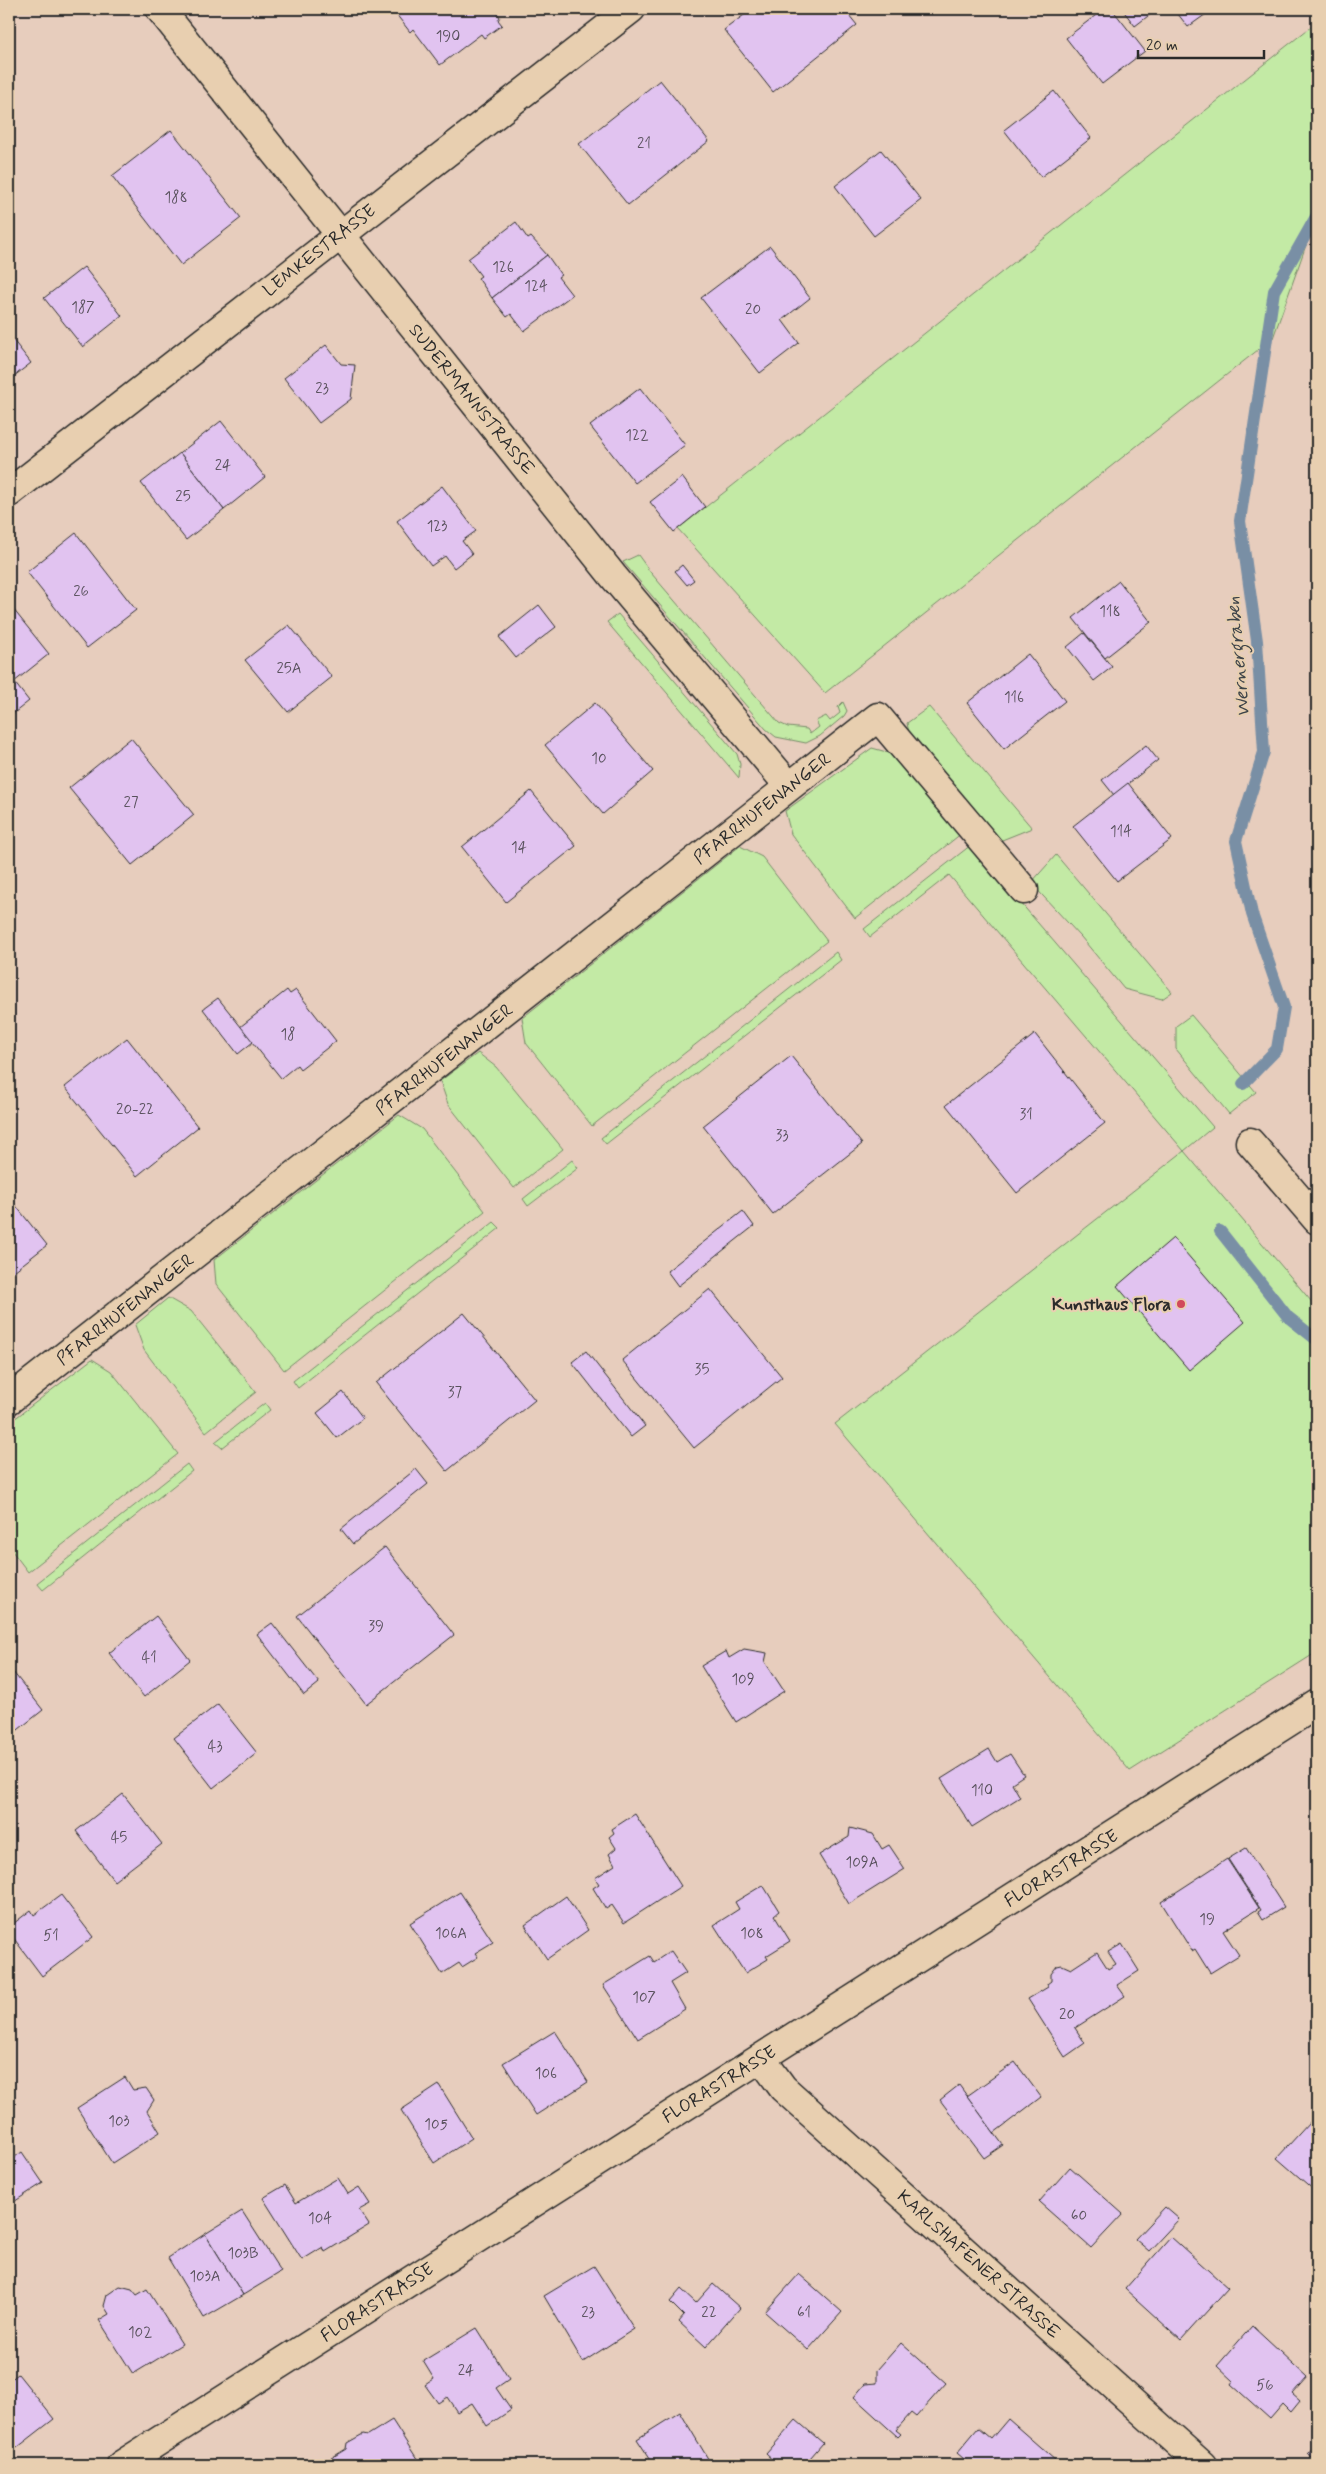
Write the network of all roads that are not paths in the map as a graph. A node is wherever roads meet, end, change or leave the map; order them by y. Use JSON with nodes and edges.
{"nodes":[{"id":1,"x":160,"y":9,"type":"edge"},
{"id":2,"x":631,"y":9,"type":"edge"},
{"id":3,"x":340,"y":234,"type":"junction"},
{"id":4,"x":9,"y":493,"type":"edge"},
{"id":5,"x":788,"y":786,"type":"junction"},
{"id":6,"x":1024,"y":890,"type":"dead end"},
{"id":7,"x":1250,"y":1142,"type":"dead end"},
{"id":8,"x":1317,"y":1220,"type":"edge"},
{"id":9,"x":9,"y":1400,"type":"edge"},
{"id":10,"x":1317,"y":1704,"type":"edge"},
{"id":11,"x":761,"y":2058,"type":"junction"},
{"id":12,"x":121,"y":2465,"type":"edge"},
{"id":13,"x":1202,"y":2465,"type":"edge"}],
"edges":[{"from":1,"to":3,"type":"street","name":"SUDERMANNSTRASSE"},
{"from":2,"to":3,"type":"street","name":"LEMKESTRASSE"},
{"from":3,"to":4,"type":"street","name":"LEMKESTRASSE"},
{"from":3,"to":5,"type":"street","name":"SUDERMANNSTRASSE"},
{"from":5,"to":6,"type":"street","name":"PFARRHUFENANGER"},
{"from":5,"to":9,"type":"street","name":"PFARRHUFENANGER"},
{"from":7,"to":8,"type":"street"},
{"from":10,"to":11,"type":"street","name":"FLORASTRASSE"},
{"from":11,"to":12,"type":"street","name":"FLORASTRASSE"},
{"from":11,"to":13,"type":"street","name":"KARLSHAFENER STRASSE"}]}
